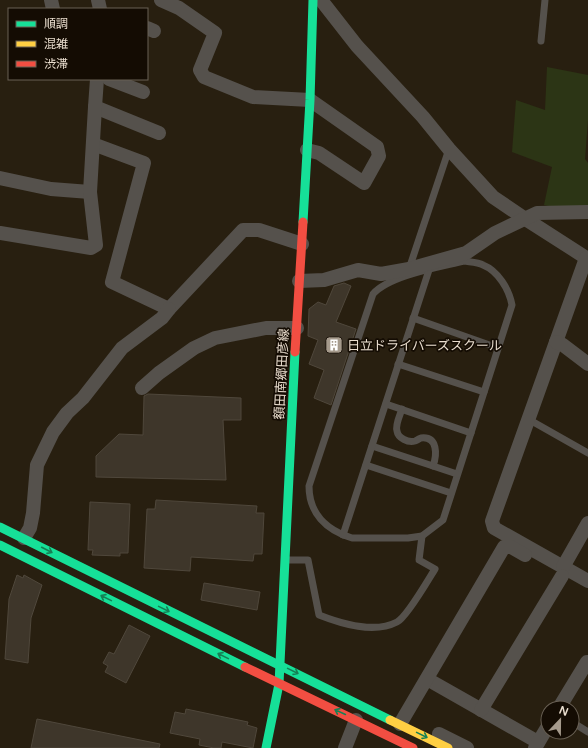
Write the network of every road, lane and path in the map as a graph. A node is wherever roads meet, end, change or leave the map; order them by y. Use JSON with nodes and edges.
{"nodes":[{"id":1,"x":161,"y":0,"type":"edge"},
{"id":2,"x":313,"y":0,"type":"edge"},
{"id":3,"x":321,"y":0,"type":"edge"},
{"id":4,"x":545,"y":0,"type":"edge"},
{"id":5,"x":541,"y":40,"type":"dead end"},
{"id":6,"x":97,"y":80,"type":"edge"},
{"id":7,"x":112,"y":80,"type":"edge"},
{"id":8,"x":144,"y":92,"type":"dead end"},
{"id":9,"x":310,"y":100,"type":"junction"},
{"id":10,"x":94,"y":107,"type":"junction"},
{"id":11,"x":159,"y":133,"type":"dead end"},
{"id":12,"x":93,"y":144,"type":"junction"},
{"id":13,"x":449,"y":149,"type":"junction"},
{"id":14,"x":307,"y":150,"type":"junction"},
{"id":15,"x":0,"y":178,"type":"edge"},
{"id":16,"x":90,"y":192,"type":"junction"},
{"id":17,"x":588,"y":212,"type":"edge"},
{"id":18,"x":524,"y":218,"type":"junction"},
{"id":19,"x":0,"y":233,"type":"edge"},
{"id":20,"x":302,"y":244,"type":"junction"},
{"id":21,"x":587,"y":259,"type":"edge"},
{"id":22,"x":409,"y":269,"type":"junction"},
{"id":23,"x":428,"y":270,"type":"junction"},
{"id":24,"x":300,"y":281,"type":"junction"},
{"id":25,"x":169,"y":309,"type":"junction"},
{"id":26,"x":413,"y":318,"type":"junction"},
{"id":27,"x":297,"y":328,"type":"junction"},
{"id":28,"x":556,"y":342,"type":"junction"},
{"id":29,"x":498,"y":348,"type":"junction"},
{"id":30,"x":398,"y":364,"type":"junction"},
{"id":31,"x":588,"y":364,"type":"edge"},
{"id":32,"x":142,"y":388,"type":"dead end"},
{"id":33,"x":484,"y":392,"type":"junction"},
{"id":34,"x":386,"y":404,"type":"junction"},
{"id":35,"x":402,"y":409,"type":"junction"},
{"id":36,"x":528,"y":419,"type":"junction"},
{"id":37,"x":471,"y":433,"type":"junction"},
{"id":38,"x":372,"y":446,"type":"junction"},
{"id":39,"x":588,"y":453,"type":"edge"},
{"id":40,"x":366,"y":465,"type":"junction"},
{"id":41,"x":433,"y":466,"type":"junction"},
{"id":42,"x":457,"y":474,"type":"junction"},
{"id":43,"x":451,"y":493,"type":"junction"},
{"id":44,"x":588,"y":523,"type":"edge"},
{"id":45,"x":0,"y":527,"type":"edge"},
{"id":46,"x":343,"y":535,"type":"junction"},
{"id":47,"x":422,"y":536,"type":"junction"},
{"id":48,"x":24,"y":538,"type":"junction"},
{"id":49,"x":0,"y":545,"type":"edge"},
{"id":50,"x":284,"y":560,"type":"junction"},
{"id":51,"x":562,"y":571,"type":"junction"},
{"id":52,"x":588,"y":581,"type":"edge"},
{"id":53,"x":588,"y":592,"type":"edge"},
{"id":54,"x":588,"y":662,"type":"edge"},
{"id":55,"x":279,"y":664,"type":"junction"},
{"id":56,"x":427,"y":679,"type":"junction"},
{"id":57,"x":279,"y":684,"type":"junction"},
{"id":58,"x":564,"y":700,"type":"edge"},
{"id":59,"x":481,"y":710,"type":"junction"},
{"id":60,"x":356,"y":720,"type":"junction"},
{"id":61,"x":403,"y":720,"type":"junction"},
{"id":62,"x":537,"y":745,"type":"edge"},
{"id":63,"x":266,"y":748,"type":"edge"},
{"id":64,"x":345,"y":748,"type":"edge"},
{"id":65,"x":413,"y":748,"type":"edge"},
{"id":66,"x":448,"y":748,"type":"edge"},
{"id":67,"x":467,"y":748,"type":"edge"}],
"edges":[{"from":1,"to":9,"type":"street"},
{"from":2,"to":9,"type":"street","name":"額田南郷田彦線"},
{"from":3,"to":13,"type":"street"},
{"from":4,"to":5,"type":"lane"},
{"from":6,"to":10,"type":"street"},
{"from":7,"to":8,"type":"street"},
{"from":9,"to":14,"type":"street","name":"額田南郷田彦線"},
{"from":9,"to":14,"type":"street"},
{"from":10,"to":11,"type":"street"},
{"from":10,"to":12,"type":"street"},
{"from":12,"to":16,"type":"street"},
{"from":12,"to":25,"type":"street"},
{"from":13,"to":18,"type":"street"},
{"from":13,"to":22,"type":"lane"},
{"from":14,"to":20,"type":"street","name":"額田南郷田彦線"},
{"from":15,"to":16,"type":"street"},
{"from":16,"to":19,"type":"street"},
{"from":17,"to":18,"type":"street"},
{"from":18,"to":21,"type":"street"},
{"from":18,"to":22,"type":"street"},
{"from":20,"to":24,"type":"street","name":"額田南郷田彦線"},
{"from":20,"to":25,"type":"street"},
{"from":21,"to":28,"type":"street"},
{"from":22,"to":24,"type":"street"},
{"from":23,"to":26,"type":"lane"},
{"from":23,"to":29,"type":"lane"},
{"from":23,"to":46,"type":"lane"},
{"from":24,"to":27,"type":"street","name":"額田南郷田彦線"},
{"from":25,"to":48,"type":"street"},
{"from":26,"to":29,"type":"lane"},
{"from":26,"to":30,"type":"lane"},
{"from":27,"to":32,"type":"street"},
{"from":27,"to":50,"type":"street","name":"額田南郷田彦線"},
{"from":28,"to":31,"type":"street"},
{"from":28,"to":36,"type":"street"},
{"from":29,"to":33,"type":"lane"},
{"from":30,"to":33,"type":"lane"},
{"from":30,"to":34,"type":"lane"},
{"from":33,"to":37,"type":"lane"},
{"from":34,"to":35,"type":"lane"},
{"from":34,"to":38,"type":"lane"},
{"from":35,"to":37,"type":"lane"},
{"from":35,"to":41,"type":"lane"},
{"from":36,"to":39,"type":"lane"},
{"from":36,"to":51,"type":"street"},
{"from":37,"to":42,"type":"lane"},
{"from":38,"to":40,"type":"lane"},
{"from":38,"to":41,"type":"lane"},
{"from":40,"to":43,"type":"lane"},
{"from":40,"to":46,"type":"lane"},
{"from":41,"to":42,"type":"lane"},
{"from":42,"to":43,"type":"lane"},
{"from":43,"to":47,"type":"lane"},
{"from":44,"to":51,"type":"street"},
{"from":45,"to":48,"type":"street"},
{"from":46,"to":47,"type":"lane"},
{"from":47,"to":50,"type":"lane"},
{"from":48,"to":55,"type":"street","one_way":true},
{"from":57,"to":49,"type":"street","one_way":true},
{"from":50,"to":55,"type":"street","name":"額田南郷田彦線"},
{"from":51,"to":52,"type":"street"},
{"from":51,"to":53,"type":"street"},
{"from":51,"to":56,"type":"street"},
{"from":51,"to":59,"type":"street"},
{"from":54,"to":58,"type":"street"},
{"from":55,"to":57,"type":"street","name":"額田南郷田彦線"},
{"from":55,"to":61,"type":"street","one_way":true},
{"from":56,"to":59,"type":"street"},
{"from":56,"to":61,"type":"street"},
{"from":60,"to":57,"type":"street","one_way":true},
{"from":57,"to":63,"type":"street","name":"額田南郷田彦線"},
{"from":59,"to":62,"type":"street"},
{"from":60,"to":64,"type":"street"},
{"from":60,"to":65,"type":"street"},
{"from":61,"to":66,"type":"street","one_way":true},
{"from":61,"to":67,"type":"street"}]}
